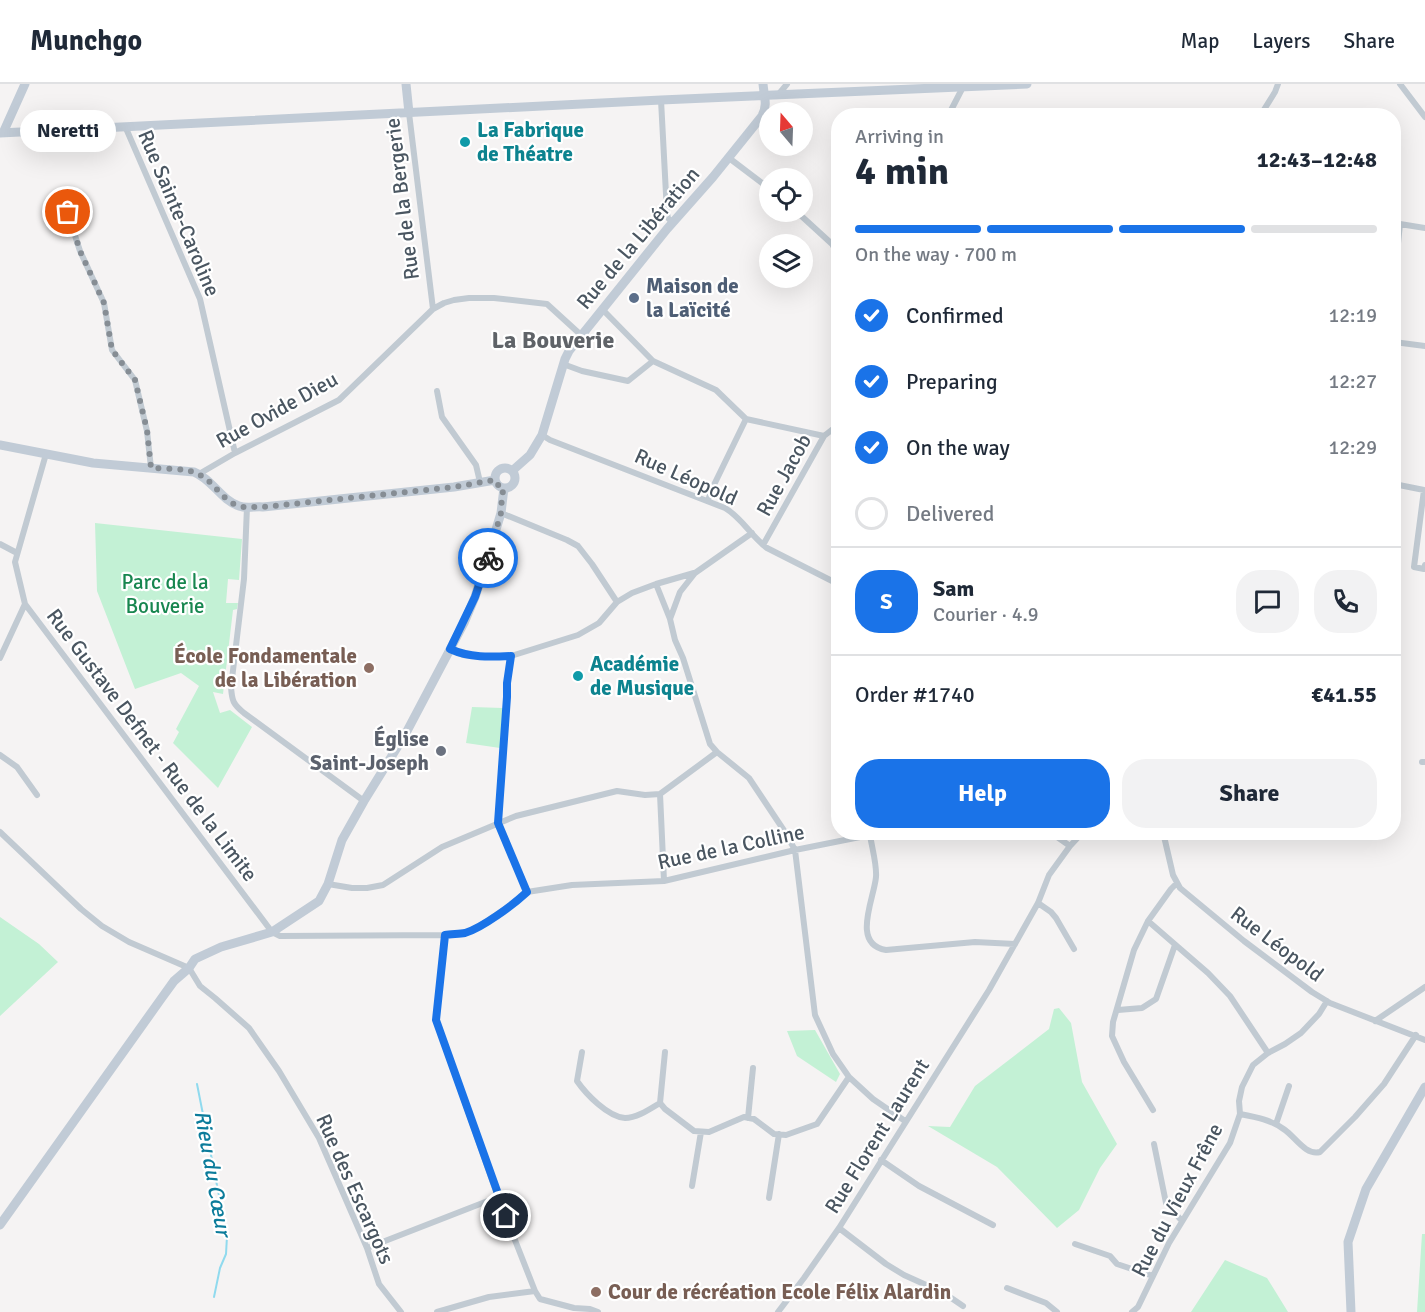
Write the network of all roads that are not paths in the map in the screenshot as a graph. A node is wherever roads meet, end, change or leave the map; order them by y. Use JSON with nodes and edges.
{"nodes":[{"id":1,"x":25,"y":84,"type":"edge"},
{"id":2,"x":406,"y":84,"type":"edge"},
{"id":3,"x":763,"y":84,"type":"edge"},
{"id":4,"x":788,"y":84,"type":"edge"},
{"id":5,"x":1027,"y":84,"type":"edge"},
{"id":6,"x":1278,"y":84,"type":"edge"},
{"id":7,"x":1400,"y":84,"type":"edge"},
{"id":8,"x":963,"y":87,"type":"junction"},
{"id":9,"x":778,"y":96,"type":"junction"},
{"id":10,"x":764,"y":97,"type":"junction"},
{"id":11,"x":661,"y":100,"type":"junction"},
{"id":12,"x":952,"y":108,"type":"edge"},
{"id":13,"x":1265,"y":108,"type":"edge"},
{"id":14,"x":409,"y":113,"type":"junction"},
{"id":15,"x":1425,"y":117,"type":"edge"},
{"id":16,"x":125,"y":126,"type":"junction"},
{"id":17,"x":1,"y":133,"type":"edge"},
{"id":18,"x":729,"y":158,"type":"junction"},
{"id":19,"x":759,"y":181,"type":"edge"},
{"id":20,"x":61,"y":192,"type":"dead end"},
{"id":21,"x":672,"y":222,"type":"junction"},
{"id":22,"x":808,"y":222,"type":"edge"},
{"id":23,"x":1401,"y":224,"type":"edge"},
{"id":24,"x":1425,"y":228,"type":"edge"},
{"id":25,"x":831,"y":243,"type":"edge"},
{"id":26,"x":433,"y":309,"type":"junction"},
{"id":27,"x":602,"y":309,"type":"junction"},
{"id":28,"x":581,"y":335,"type":"junction"},
{"id":29,"x":1401,"y":343,"type":"edge"},
{"id":30,"x":1425,"y":346,"type":"edge"},
{"id":31,"x":652,"y":361,"type":"junction"},
{"id":32,"x":564,"y":364,"type":"junction"},
{"id":33,"x":437,"y":391,"type":"dead end"},
{"id":34,"x":746,"y":419,"type":"junction"},
{"id":35,"x":831,"y":430,"type":"edge"},
{"id":36,"x":542,"y":435,"type":"junction"},
{"id":37,"x":824,"y":436,"type":"junction"},
{"id":38,"x":0,"y":445,"type":"edge"},
{"id":39,"x":235,"y":453,"type":"junction"},
{"id":40,"x":46,"y":454,"type":"junction"},
{"id":41,"x":151,"y":468,"type":"junction"},
{"id":42,"x":512,"y":471,"type":"junction"},
{"id":43,"x":199,"y":474,"type":"junction"},
{"id":44,"x":495,"y":480,"type":"junction"},
{"id":45,"x":480,"y":482,"type":"junction"},
{"id":46,"x":1401,"y":485,"type":"edge"},
{"id":47,"x":504,"y":488,"type":"junction"},
{"id":48,"x":1424,"y":490,"type":"edge"},
{"id":49,"x":708,"y":501,"type":"junction"},
{"id":50,"x":247,"y":507,"type":"junction"},
{"id":51,"x":501,"y":513,"type":"junction"},
{"id":52,"x":752,"y":533,"type":"junction"},
{"id":53,"x":0,"y":544,"type":"edge"},
{"id":54,"x":763,"y":545,"type":"junction"},
{"id":55,"x":17,"y":554,"type":"junction"},
{"id":56,"x":1425,"y":565,"type":"edge"},
{"id":57,"x":695,"y":573,"type":"junction"},
{"id":58,"x":831,"y":580,"type":"edge"},
{"id":59,"x":656,"y":584,"type":"junction"},
{"id":60,"x":617,"y":602,"type":"junction"},
{"id":61,"x":25,"y":604,"type":"junction"},
{"id":62,"x":670,"y":620,"type":"junction"},
{"id":63,"x":450,"y":649,"type":"junction"},
{"id":64,"x":511,"y":656,"type":"junction"},
{"id":65,"x":0,"y":658,"type":"edge"},
{"id":66,"x":717,"y":752,"type":"junction"},
{"id":67,"x":0,"y":755,"type":"edge"},
{"id":68,"x":660,"y":794,"type":"junction"},
{"id":69,"x":37,"y":795,"type":"dead end"},
{"id":70,"x":364,"y":801,"type":"junction"},
{"id":71,"x":498,"y":823,"type":"junction"},
{"id":72,"x":0,"y":832,"type":"edge"},
{"id":73,"x":847,"y":840,"type":"edge"},
{"id":74,"x":871,"y":840,"type":"edge"},
{"id":75,"x":1061,"y":840,"type":"edge"},
{"id":76,"x":1076,"y":840,"type":"edge"},
{"id":77,"x":1165,"y":840,"type":"edge"},
{"id":78,"x":1070,"y":846,"type":"junction"},
{"id":79,"x":795,"y":849,"type":"junction"},
{"id":80,"x":664,"y":880,"type":"junction"},
{"id":81,"x":328,"y":884,"type":"junction"},
{"id":82,"x":1177,"y":884,"type":"junction"},
{"id":83,"x":527,"y":892,"type":"junction"},
{"id":84,"x":1038,"y":903,"type":"junction"},
{"id":85,"x":1148,"y":921,"type":"junction"},
{"id":86,"x":272,"y":932,"type":"junction"},
{"id":87,"x":445,"y":935,"type":"junction"},
{"id":88,"x":1015,"y":944,"type":"junction"},
{"id":89,"x":1175,"y":945,"type":"junction"},
{"id":90,"x":1074,"y":949,"type":"dead end"},
{"id":91,"x":189,"y":968,"type":"junction"},
{"id":92,"x":1425,"y":987,"type":"edge"},
{"id":93,"x":1327,"y":1001,"type":"junction"},
{"id":94,"x":1118,"y":1010,"type":"junction"},
{"id":95,"x":1375,"y":1021,"type":"junction"},
{"id":96,"x":1416,"y":1035,"type":"junction"},
{"id":97,"x":1425,"y":1037,"type":"edge"},
{"id":98,"x":582,"y":1052,"type":"dead end"},
{"id":99,"x":665,"y":1052,"type":"dead end"},
{"id":100,"x":1268,"y":1053,"type":"junction"},
{"id":101,"x":753,"y":1068,"type":"dead end"},
{"id":102,"x":849,"y":1077,"type":"junction"},
{"id":103,"x":1289,"y":1086,"type":"dead end"},
{"id":104,"x":1425,"y":1088,"type":"edge"},
{"id":105,"x":660,"y":1103,"type":"junction"},
{"id":106,"x":1153,"y":1110,"type":"dead end"},
{"id":107,"x":1240,"y":1114,"type":"junction"},
{"id":108,"x":748,"y":1118,"type":"junction"},
{"id":109,"x":905,"y":1122,"type":"junction"},
{"id":110,"x":1276,"y":1124,"type":"junction"},
{"id":111,"x":701,"y":1132,"type":"junction"},
{"id":112,"x":779,"y":1134,"type":"junction"},
{"id":113,"x":1154,"y":1144,"type":"dead end"},
{"id":114,"x":881,"y":1160,"type":"junction"},
{"id":115,"x":692,"y":1186,"type":"dead end"},
{"id":116,"x":498,"y":1197,"type":"junction"},
{"id":117,"x":769,"y":1198,"type":"dead end"},
{"id":118,"x":1182,"y":1221,"type":"junction"},
{"id":119,"x":0,"y":1225,"type":"edge"},
{"id":120,"x":993,"y":1225,"type":"dead end"},
{"id":121,"x":839,"y":1228,"type":"junction"},
{"id":122,"x":1075,"y":1244,"type":"dead end"},
{"id":123,"x":367,"y":1248,"type":"junction"},
{"id":124,"x":1153,"y":1276,"type":"junction"},
{"id":125,"x":1007,"y":1288,"type":"dead end"},
{"id":126,"x":535,"y":1291,"type":"junction"},
{"id":127,"x":963,"y":1306,"type":"dead end"},
{"id":128,"x":574,"y":1310,"type":"edge"},
{"id":129,"x":1140,"y":1310,"type":"edge"},
{"id":130,"x":401,"y":1312,"type":"edge"},
{"id":131,"x":437,"y":1312,"type":"edge"},
{"id":132,"x":598,"y":1312,"type":"edge"},
{"id":133,"x":778,"y":1312,"type":"edge"},
{"id":134,"x":1058,"y":1312,"type":"edge"},
{"id":135,"x":1132,"y":1312,"type":"edge"},
{"id":136,"x":1351,"y":1312,"type":"edge"}],
"edges":[{"from":1,"to":17,"type":"street"},
{"from":2,"to":14,"type":"street","name":"Rue de la Bergerie"},
{"from":3,"to":10,"type":"street"},
{"from":4,"to":9,"type":"street"},
{"from":5,"to":8,"type":"street"},
{"from":6,"to":13,"type":"street"},
{"from":7,"to":15,"type":"street"},
{"from":8,"to":9,"type":"street"},
{"from":8,"to":12,"type":"street"},
{"from":9,"to":10,"type":"street"},
{"from":10,"to":11,"type":"street"},
{"from":10,"to":18,"type":"street","name":"Rue de la Libération"},
{"from":11,"to":14,"type":"street"},
{"from":11,"to":21,"type":"street"},
{"from":14,"to":16,"type":"street"},
{"from":14,"to":26,"type":"street","name":"Rue de la Bergerie"},
{"from":16,"to":17,"type":"street"},
{"from":16,"to":39,"type":"street","name":"Rue Sainte-Caroline"},
{"from":18,"to":19,"type":"street"},
{"from":18,"to":21,"type":"street","name":"Rue de la Libération"},
{"from":20,"to":41,"type":"street"},
{"from":21,"to":27,"type":"street","name":"Rue de la Libération"},
{"from":22,"to":25,"type":"street"},
{"from":23,"to":24,"type":"street"},
{"from":26,"to":28,"type":"street","name":"Rue Ovide Dieu"},
{"from":26,"to":39,"type":"street","name":"Rue Ovide Dieu"},
{"from":27,"to":28,"type":"street","name":"Rue de la Libération"},
{"from":27,"to":31,"type":"street"},
{"from":28,"to":32,"type":"street","name":"Rue de la Libération"},
{"from":29,"to":30,"type":"street"},
{"from":31,"to":32,"type":"street"},
{"from":31,"to":34,"type":"street"},
{"from":32,"to":36,"type":"street","name":"Rue de la Libération"},
{"from":33,"to":45,"type":"street"},
{"from":34,"to":37,"type":"street"},
{"from":34,"to":49,"type":"street"},
{"from":35,"to":37,"type":"street","name":"Rue Jacob"},
{"from":36,"to":42,"type":"street","name":"Rue de la Libération"},
{"from":36,"to":49,"type":"street","name":"Rue Léopold"},
{"from":37,"to":54,"type":"street","name":"Rue Jacob"},
{"from":38,"to":40,"type":"street"},
{"from":39,"to":43,"type":"street","name":"Rue Ovide Dieu"},
{"from":40,"to":41,"type":"street"},
{"from":40,"to":55,"type":"street","name":"Rue Gustave Defnet - Rue de la Limite"},
{"from":41,"to":43,"type":"street"},
{"from":42,"to":44,"type":"street"},
{"from":42,"to":47,"type":"street"},
{"from":43,"to":50,"type":"street"},
{"from":44,"to":45,"type":"street"},
{"from":44,"to":47,"type":"street"},
{"from":45,"to":50,"type":"street"},
{"from":46,"to":48,"type":"street"},
{"from":47,"to":51,"type":"street"},
{"from":48,"to":56,"type":"street"},
{"from":49,"to":52,"type":"street","name":"Rue Léopold"},
{"from":50,"to":70,"type":"street"},
{"from":51,"to":60,"type":"street"},
{"from":51,"to":63,"type":"street"},
{"from":52,"to":54,"type":"street","name":"Rue Léopold"},
{"from":52,"to":57,"type":"street"},
{"from":53,"to":55,"type":"street"},
{"from":54,"to":58,"type":"street","name":"Rue Léopold"},
{"from":55,"to":61,"type":"street","name":"Rue Gustave Defnet - Rue de la Limite"},
{"from":57,"to":59,"type":"street"},
{"from":57,"to":62,"type":"street"},
{"from":59,"to":60,"type":"street"},
{"from":59,"to":62,"type":"street"},
{"from":60,"to":64,"type":"street"},
{"from":61,"to":65,"type":"street"},
{"from":61,"to":86,"type":"street","name":"Rue Gustave Defnet - Rue de la Limite"},
{"from":62,"to":66,"type":"street"},
{"from":63,"to":64,"type":"street"},
{"from":63,"to":70,"type":"street"},
{"from":64,"to":71,"type":"street"},
{"from":66,"to":68,"type":"street"},
{"from":66,"to":79,"type":"street"},
{"from":67,"to":69,"type":"street"},
{"from":68,"to":71,"type":"street"},
{"from":68,"to":80,"type":"street"},
{"from":70,"to":81,"type":"street"},
{"from":71,"to":81,"type":"street"},
{"from":71,"to":83,"type":"street"},
{"from":72,"to":91,"type":"street"},
{"from":73,"to":79,"type":"street","name":"Rue de la Colline"},
{"from":74,"to":88,"type":"street"},
{"from":75,"to":78,"type":"street"},
{"from":76,"to":78,"type":"street","name":"Rue Florent Laurent"},
{"from":77,"to":82,"type":"street","name":"Rue Léopold"},
{"from":78,"to":84,"type":"street","name":"Rue Florent Laurent"},
{"from":79,"to":80,"type":"street","name":"Rue de la Colline"},
{"from":79,"to":102,"type":"street"},
{"from":80,"to":83,"type":"street","name":"Rue de la Colline"},
{"from":81,"to":86,"type":"street"},
{"from":82,"to":85,"type":"street"},
{"from":82,"to":93,"type":"street","name":"Rue Léopold"},
{"from":83,"to":87,"type":"street","name":"Rue de la Colline"},
{"from":84,"to":88,"type":"street","name":"Rue Florent Laurent"},
{"from":84,"to":90,"type":"street"},
{"from":85,"to":89,"type":"street"},
{"from":85,"to":94,"type":"street"},
{"from":86,"to":87,"type":"street","name":"Rue de la Colline"},
{"from":86,"to":91,"type":"street"},
{"from":87,"to":116,"type":"street"},
{"from":88,"to":109,"type":"street","name":"Rue Florent Laurent"},
{"from":89,"to":94,"type":"street"},
{"from":89,"to":100,"type":"street"},
{"from":91,"to":119,"type":"street"},
{"from":91,"to":123,"type":"street","name":"Rue des Escargots"},
{"from":92,"to":95,"type":"street"},
{"from":93,"to":95,"type":"street","name":"Rue Léopold"},
{"from":93,"to":100,"type":"street","name":"Rue du Vieux Frêne"},
{"from":94,"to":106,"type":"street"},
{"from":95,"to":96,"type":"street","name":"Rue Léopold"},
{"from":96,"to":97,"type":"street","name":"Rue Léopold"},
{"from":96,"to":110,"type":"street"},
{"from":98,"to":105,"type":"street"},
{"from":99,"to":105,"type":"street"},
{"from":100,"to":107,"type":"street","name":"Rue du Vieux Frêne"},
{"from":101,"to":108,"type":"street"},
{"from":102,"to":109,"type":"street"},
{"from":102,"to":112,"type":"street"},
{"from":103,"to":110,"type":"street"},
{"from":104,"to":136,"type":"street"},
{"from":105,"to":111,"type":"street"},
{"from":107,"to":110,"type":"street"},
{"from":107,"to":118,"type":"street","name":"Rue du Vieux Frêne"},
{"from":108,"to":111,"type":"street"},
{"from":108,"to":112,"type":"street"},
{"from":109,"to":114,"type":"street","name":"Rue Florent Laurent"},
{"from":111,"to":115,"type":"street"},
{"from":112,"to":117,"type":"street"},
{"from":113,"to":118,"type":"street"},
{"from":114,"to":120,"type":"street"},
{"from":114,"to":121,"type":"street","name":"Rue Florent Laurent"},
{"from":116,"to":123,"type":"street"},
{"from":116,"to":126,"type":"street"},
{"from":118,"to":124,"type":"street","name":"Rue du Vieux Frêne"},
{"from":121,"to":127,"type":"street"},
{"from":121,"to":133,"type":"street","name":"Rue Florent Laurent"},
{"from":122,"to":124,"type":"street"},
{"from":123,"to":130,"type":"street","name":"Rue des Escargots"},
{"from":124,"to":129,"type":"street","name":"Rue du Vieux Frêne"},
{"from":125,"to":134,"type":"street"},
{"from":126,"to":128,"type":"street"},
{"from":126,"to":131,"type":"street"},
{"from":128,"to":132,"type":"street"},
{"from":129,"to":135,"type":"street"}]}
